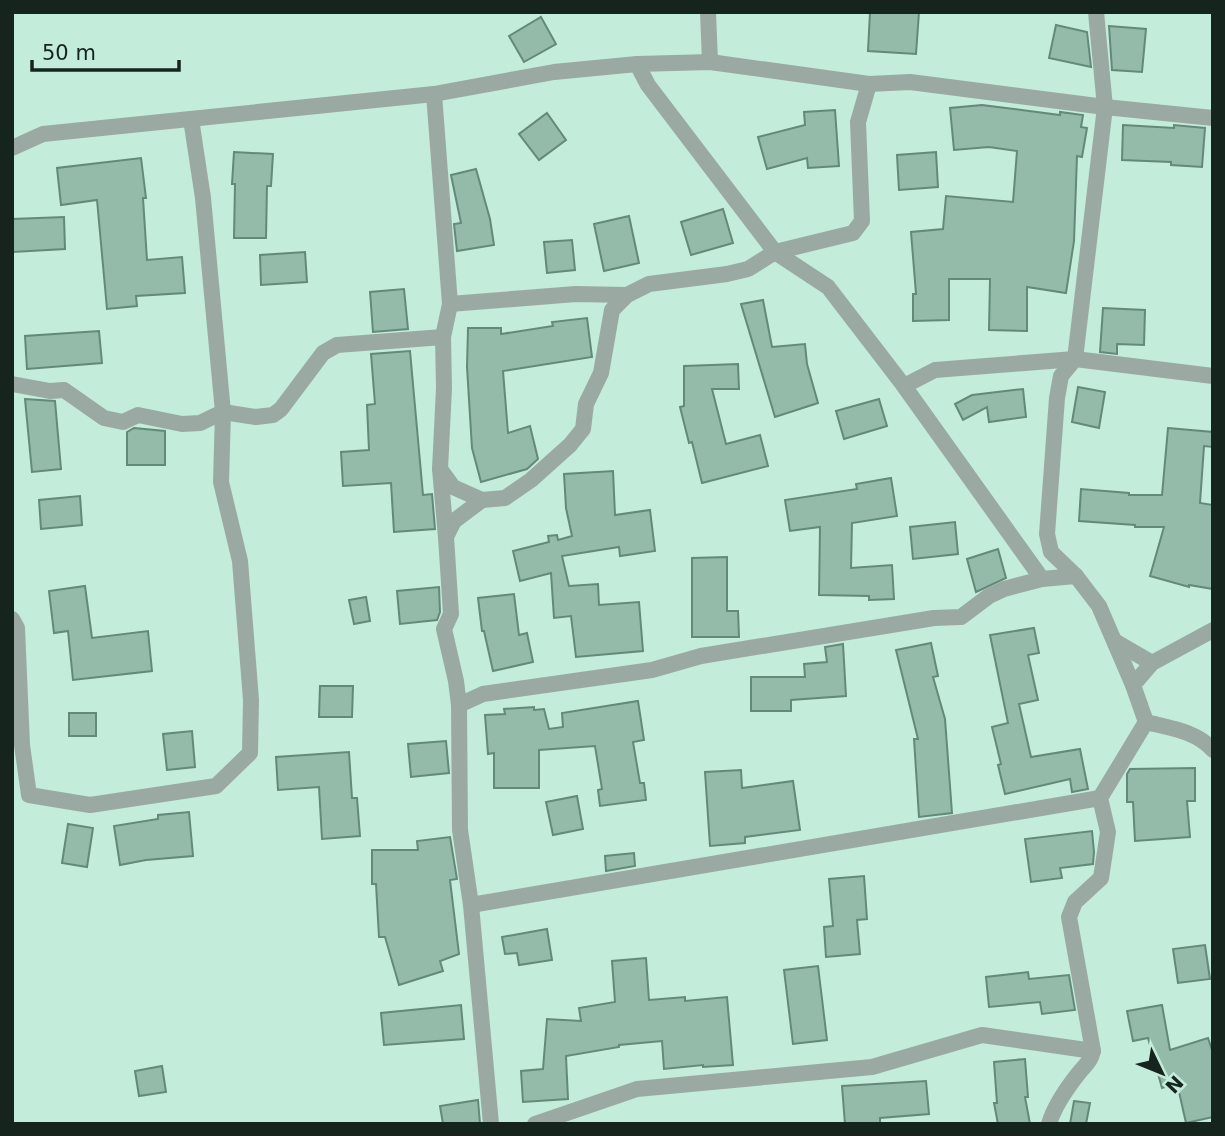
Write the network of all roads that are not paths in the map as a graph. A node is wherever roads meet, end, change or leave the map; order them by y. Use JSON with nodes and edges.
{"nodes":[{"id":1,"x":708,"y":12,"type":"edge"},
{"id":2,"x":1096,"y":12,"type":"edge"},
{"id":3,"x":710,"y":62,"type":"junction"},
{"id":4,"x":637,"y":64,"type":"junction"},
{"id":5,"x":869,"y":84,"type":"junction"},
{"id":6,"x":434,"y":93,"type":"junction"},
{"id":7,"x":1105,"y":107,"type":"junction"},
{"id":8,"x":1213,"y":118,"type":"edge"},
{"id":9,"x":191,"y":119,"type":"junction"},
{"id":10,"x":12,"y":148,"type":"edge"},
{"id":11,"x":775,"y":251,"type":"junction"},
{"id":12,"x":627,"y":295,"type":"junction"},
{"id":13,"x":450,"y":304,"type":"junction"},
{"id":14,"x":443,"y":337,"type":"junction"},
{"id":15,"x":1075,"y":359,"type":"junction"},
{"id":16,"x":1213,"y":376,"type":"edge"},
{"id":17,"x":12,"y":384,"type":"edge"},
{"id":18,"x":904,"y":386,"type":"junction"},
{"id":19,"x":223,"y":412,"type":"junction"},
{"id":20,"x":440,"y":469,"type":"junction"},
{"id":21,"x":482,"y":500,"type":"junction"},
{"id":22,"x":446,"y":537,"type":"junction"},
{"id":23,"x":1051,"y":552,"type":"junction"},
{"id":24,"x":1076,"y":576,"type":"junction"},
{"id":25,"x":1042,"y":579,"type":"junction"},
{"id":26,"x":12,"y":619,"type":"edge"},
{"id":27,"x":1213,"y":630,"type":"edge"},
{"id":28,"x":1115,"y":642,"type":"junction"},
{"id":29,"x":1152,"y":663,"type":"junction"},
{"id":30,"x":1133,"y":685,"type":"junction"},
{"id":31,"x":459,"y":705,"type":"junction"},
{"id":32,"x":1146,"y":722,"type":"junction"},
{"id":33,"x":1213,"y":750,"type":"edge"},
{"id":34,"x":1100,"y":798,"type":"junction"},
{"id":35,"x":471,"y":905,"type":"junction"},
{"id":36,"x":1093,"y":1051,"type":"junction"},
{"id":37,"x":491,"y":1124,"type":"edge"},
{"id":38,"x":535,"y":1124,"type":"edge"},
{"id":39,"x":1049,"y":1124,"type":"edge"}],
"edges":[{"from":1,"to":3,"type":"street"},
{"from":2,"to":7,"type":"street"},
{"from":3,"to":4,"type":"street"},
{"from":3,"to":5,"type":"street"},
{"from":4,"to":6,"type":"street"},
{"from":4,"to":11,"type":"street"},
{"from":5,"to":7,"type":"street"},
{"from":5,"to":11,"type":"street"},
{"from":6,"to":9,"type":"street"},
{"from":6,"to":13,"type":"street"},
{"from":7,"to":8,"type":"street"},
{"from":7,"to":15,"type":"street"},
{"from":9,"to":10,"type":"street"},
{"from":9,"to":19,"type":"street"},
{"from":11,"to":12,"type":"street"},
{"from":11,"to":18,"type":"street"},
{"from":12,"to":13,"type":"street"},
{"from":12,"to":21,"type":"street"},
{"from":13,"to":14,"type":"street"},
{"from":14,"to":19,"type":"street"},
{"from":14,"to":20,"type":"street"},
{"from":15,"to":16,"type":"street"},
{"from":15,"to":18,"type":"street"},
{"from":15,"to":23,"type":"street"},
{"from":17,"to":19,"type":"street"},
{"from":18,"to":25,"type":"street"},
{"from":19,"to":26,"type":"street"},
{"from":20,"to":21,"type":"street"},
{"from":20,"to":22,"type":"street"},
{"from":21,"to":22,"type":"street"},
{"from":22,"to":31,"type":"street"},
{"from":23,"to":24,"type":"street"},
{"from":23,"to":25,"type":"street"},
{"from":24,"to":25,"type":"street"},
{"from":24,"to":28,"type":"street"},
{"from":25,"to":31,"type":"street"},
{"from":27,"to":29,"type":"street"},
{"from":28,"to":29,"type":"street"},
{"from":28,"to":30,"type":"street"},
{"from":29,"to":30,"type":"street"},
{"from":30,"to":32,"type":"street"},
{"from":31,"to":35,"type":"street"},
{"from":32,"to":33,"type":"street"},
{"from":32,"to":34,"type":"street"},
{"from":34,"to":35,"type":"street"},
{"from":34,"to":36,"type":"street"},
{"from":35,"to":37,"type":"street"},
{"from":36,"to":38,"type":"street"},
{"from":36,"to":39,"type":"street"}]}
